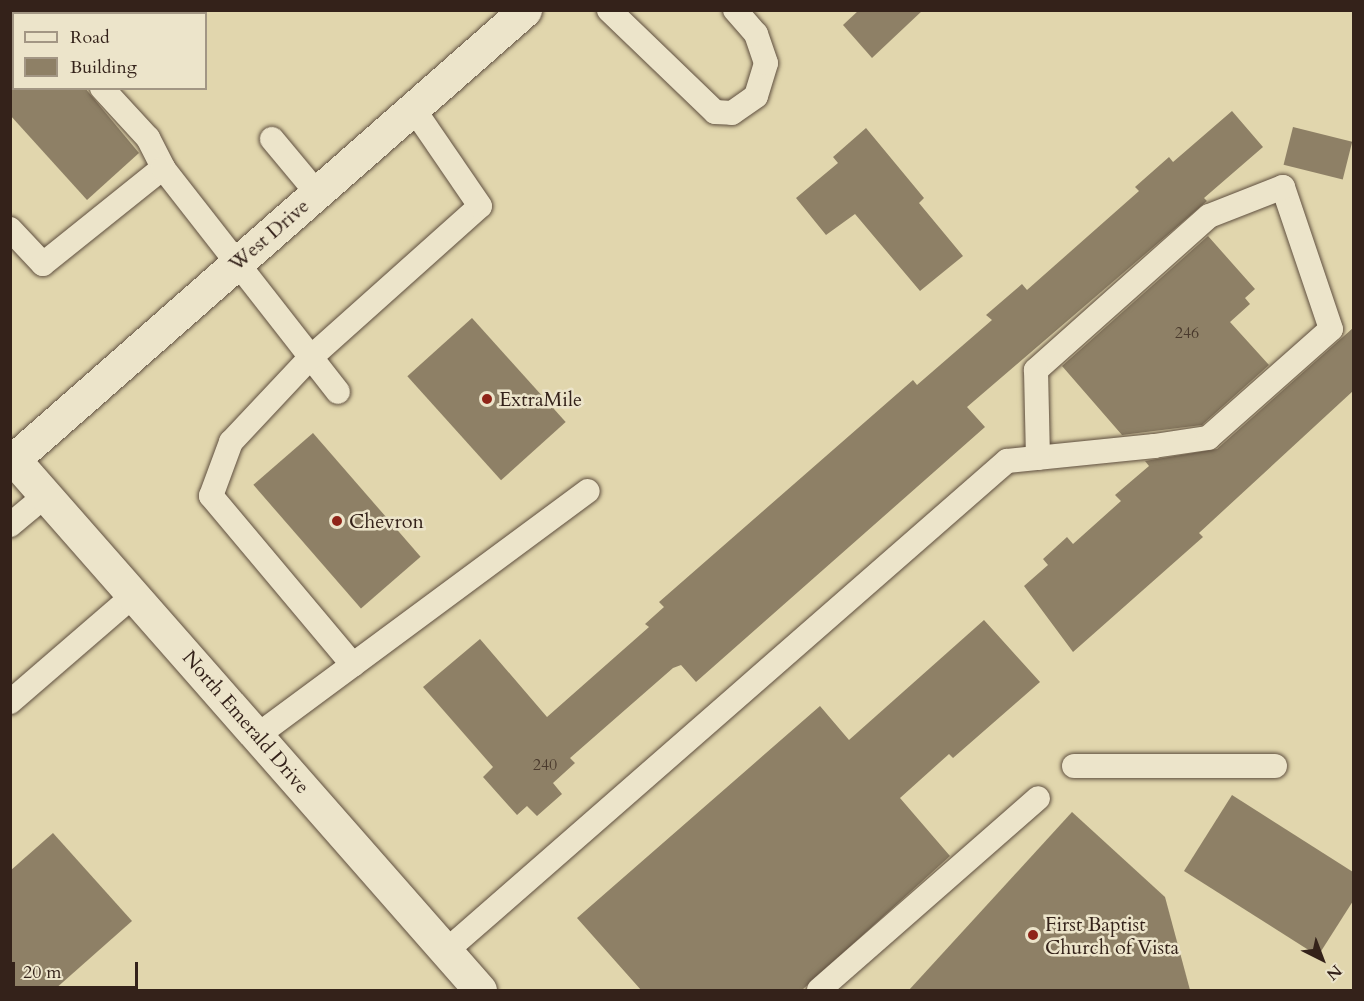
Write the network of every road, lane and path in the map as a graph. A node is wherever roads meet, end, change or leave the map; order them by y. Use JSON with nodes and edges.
{"nodes":[{"id":1,"x":525,"y":10,"type":"edge"},
{"id":2,"x":609,"y":10,"type":"edge"},
{"id":3,"x":735,"y":10,"type":"edge"},
{"id":4,"x":104,"y":90,"type":"edge"},
{"id":5,"x":413,"y":108,"type":"junction"},
{"id":6,"x":272,"y":140,"type":"dead end"},
{"id":7,"x":163,"y":168,"type":"junction"},
{"id":8,"x":317,"y":193,"type":"junction"},
{"id":9,"x":10,"y":229,"type":"edge"},
{"id":10,"x":235,"y":265,"type":"junction"},
{"id":11,"x":309,"y":359,"type":"junction"},
{"id":12,"x":338,"y":392,"type":"dead end"},
{"id":13,"x":12,"y":457,"type":"edge"},
{"id":14,"x":1038,"y":458,"type":"junction"},
{"id":15,"x":588,"y":491,"type":"dead end"},
{"id":16,"x":46,"y":495,"type":"junction"},
{"id":17,"x":10,"y":525,"type":"edge"},
{"id":18,"x":135,"y":594,"type":"junction"},
{"id":19,"x":353,"y":665,"type":"junction"},
{"id":20,"x":10,"y":702,"type":"edge"},
{"id":21,"x":258,"y":735,"type":"junction"},
{"id":22,"x":1074,"y":766,"type":"dead end"},
{"id":23,"x":1275,"y":766,"type":"dead end"},
{"id":24,"x":1038,"y":798,"type":"dead end"},
{"id":25,"x":446,"y":951,"type":"junction"},
{"id":26,"x":480,"y":990,"type":"edge"},
{"id":27,"x":819,"y":990,"type":"edge"}],
"edges":[{"from":1,"to":5,"type":"main road","name":"West Drive"},
{"from":2,"to":3,"type":"lane"},
{"from":4,"to":7,"type":"lane"},
{"from":5,"to":8,"type":"main road","name":"West Drive"},
{"from":5,"to":11,"type":"lane"},
{"from":6,"to":8,"type":"lane"},
{"from":7,"to":9,"type":"lane"},
{"from":7,"to":10,"type":"lane"},
{"from":8,"to":10,"type":"main road","name":"West Drive"},
{"from":10,"to":11,"type":"lane"},
{"from":10,"to":13,"type":"main road","name":"West Drive"},
{"from":11,"to":12,"type":"lane"},
{"from":11,"to":19,"type":"lane"},
{"from":13,"to":16,"type":"main road","name":"North Emerald Drive"},
{"from":14,"to":14,"type":"lane"},
{"from":14,"to":25,"type":"lane"},
{"from":15,"to":19,"type":"lane"},
{"from":16,"to":17,"type":"lane"},
{"from":16,"to":18,"type":"main road","name":"North Emerald Drive"},
{"from":18,"to":20,"type":"lane"},
{"from":18,"to":21,"type":"main road","name":"North Emerald Drive"},
{"from":19,"to":21,"type":"lane"},
{"from":21,"to":25,"type":"main road","name":"North Emerald Drive"},
{"from":22,"to":23,"type":"lane"},
{"from":24,"to":27,"type":"lane"},
{"from":25,"to":26,"type":"main road","name":"North Emerald Drive"}]}
